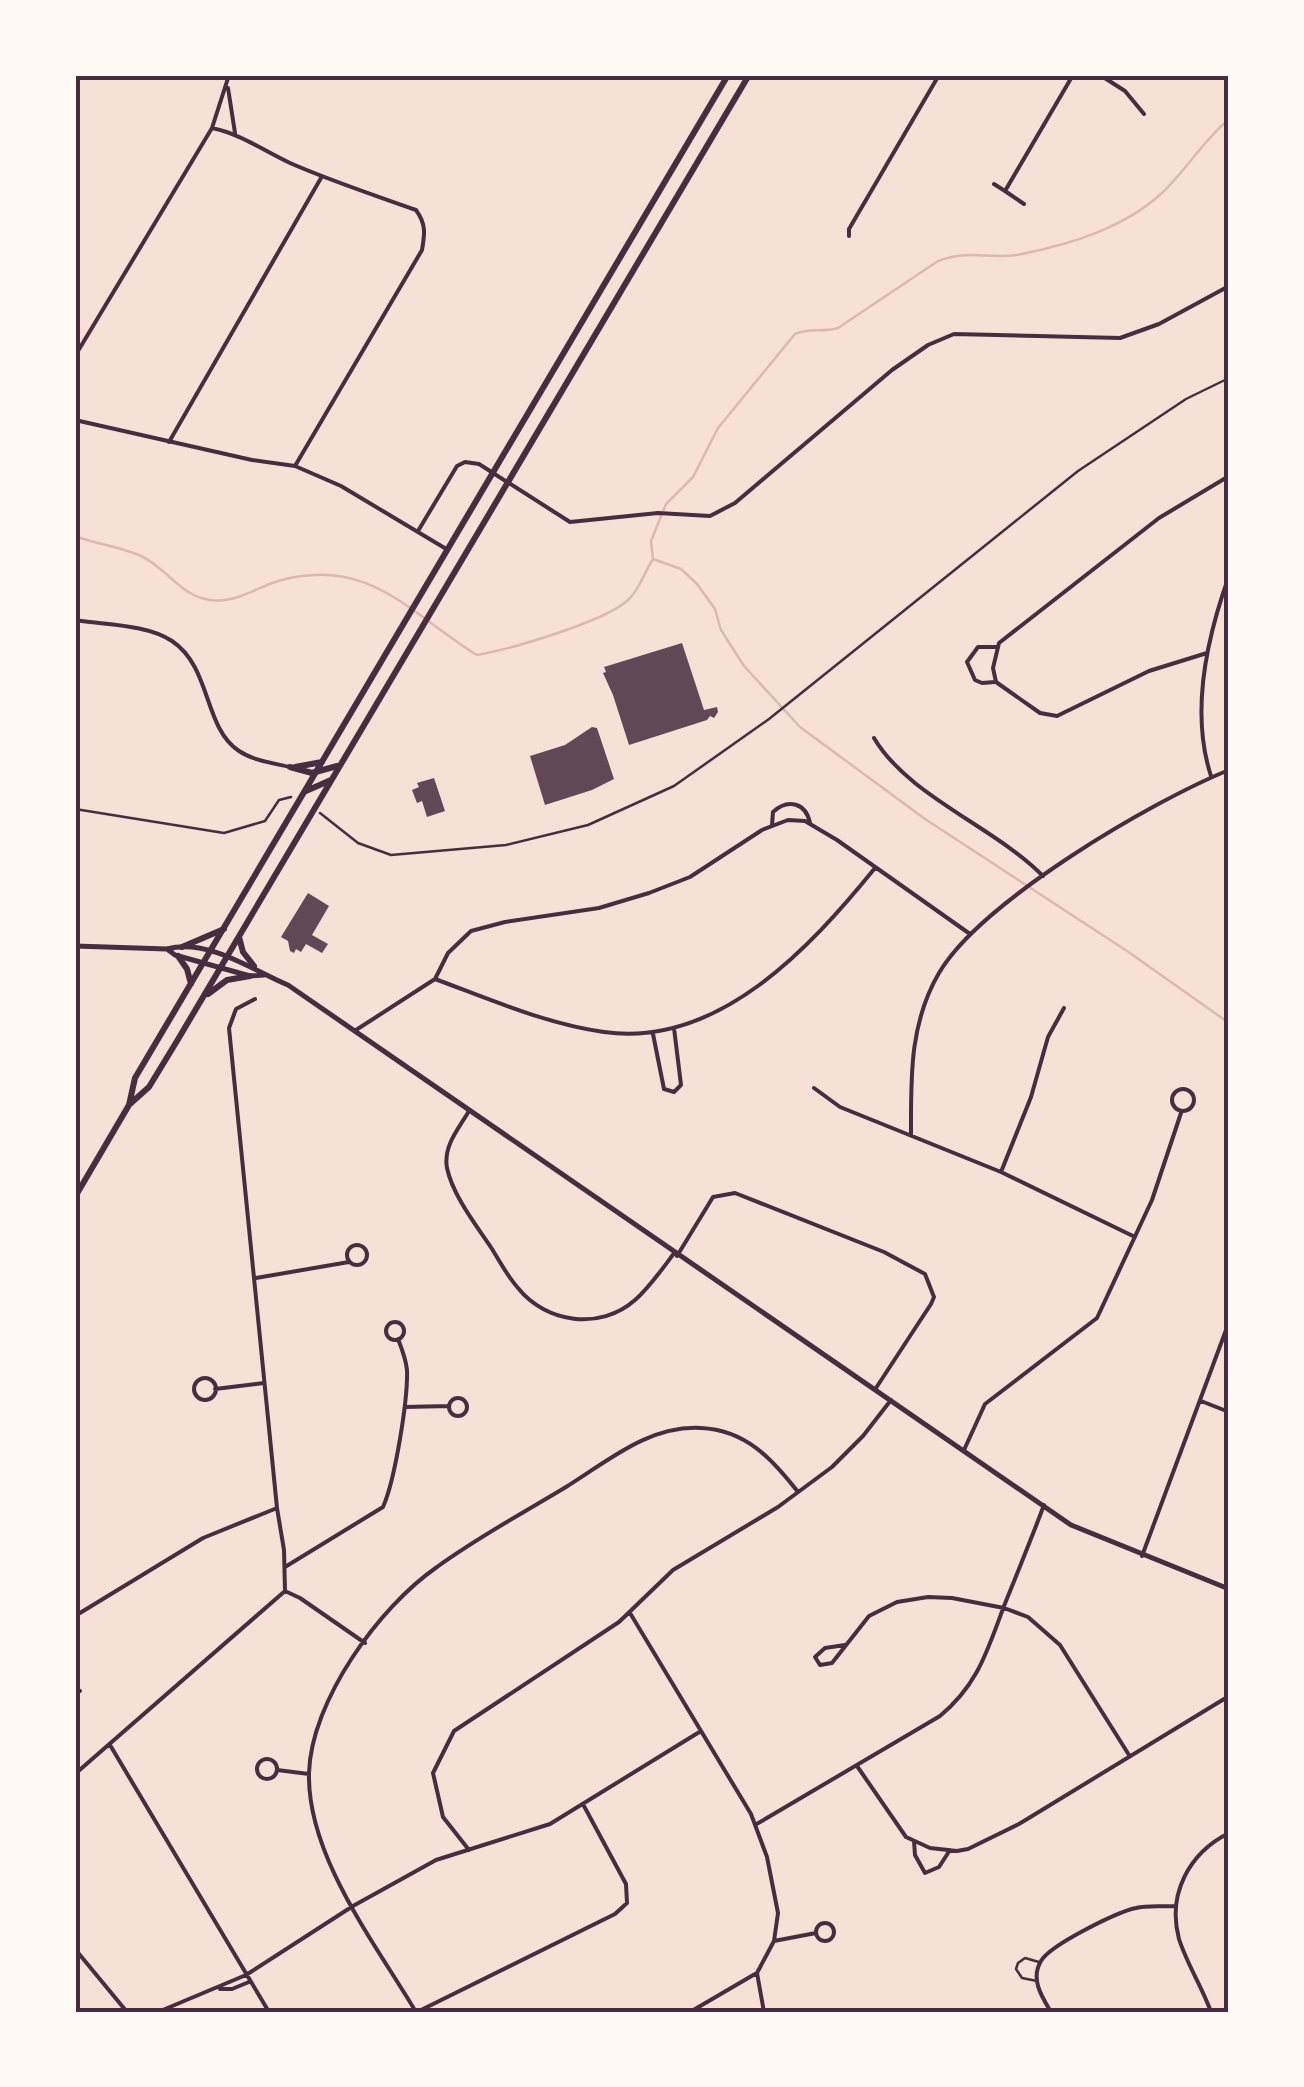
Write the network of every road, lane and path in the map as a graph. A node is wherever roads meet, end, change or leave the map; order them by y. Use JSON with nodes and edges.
{"nodes":[{"id":1,"x":229,"y":75,"type":"edge"},
{"id":2,"x":728,"y":75,"type":"edge"},
{"id":3,"x":749,"y":75,"type":"edge"},
{"id":4,"x":938,"y":75,"type":"edge"},
{"id":5,"x":1073,"y":75,"type":"edge"},
{"id":6,"x":1100,"y":75,"type":"edge"},
{"id":7,"x":228,"y":84,"type":"junction"},
{"id":8,"x":1144,"y":114,"type":"dead end"},
{"id":9,"x":212,"y":128,"type":"junction"},
{"id":10,"x":235,"y":133,"type":"junction"},
{"id":11,"x":322,"y":176,"type":"junction"},
{"id":12,"x":994,"y":184,"type":"dead end"},
{"id":13,"x":1006,"y":192,"type":"junction"},
{"id":14,"x":1024,"y":204,"type":"dead end"},
{"id":15,"x":849,"y":236,"type":"dead end"},
{"id":16,"x":1229,"y":286,"type":"edge"},
{"id":17,"x":75,"y":356,"type":"edge"},
{"id":18,"x":1229,"y":378,"type":"edge"},
{"id":19,"x":75,"y":420,"type":"edge"},
{"id":20,"x":169,"y":442,"type":"junction"},
{"id":21,"x":296,"y":466,"type":"junction"},
{"id":22,"x":494,"y":474,"type":"junction"},
{"id":23,"x":1227,"y":479,"type":"edge"},
{"id":24,"x":507,"y":483,"type":"junction"},
{"id":25,"x":418,"y":531,"type":"junction"},
{"id":26,"x":448,"y":550,"type":"junction"},
{"id":27,"x":1229,"y":576,"type":"edge"},
{"id":28,"x":75,"y":620,"type":"edge"},
{"id":29,"x":998,"y":647,"type":"junction"},
{"id":30,"x":1207,"y":653,"type":"junction"},
{"id":31,"x":996,"y":682,"type":"junction"},
{"id":32,"x":874,"y":738,"type":"dead end"},
{"id":33,"x":325,"y":759,"type":"junction"},
{"id":34,"x":340,"y":765,"type":"junction"},
{"id":35,"x":290,"y":768,"type":"junction"},
{"id":36,"x":328,"y":770,"type":"junction"},
{"id":37,"x":1229,"y":770,"type":"edge"},
{"id":38,"x":317,"y":773,"type":"junction"},
{"id":39,"x":1212,"y":777,"type":"junction"},
{"id":40,"x":332,"y":779,"type":"junction"},
{"id":41,"x":307,"y":789,"type":"junction"},
{"id":42,"x":295,"y":799,"type":"dead end"},
{"id":43,"x":75,"y":809,"type":"edge"},
{"id":44,"x":320,"y":813,"type":"dead end"},
{"id":45,"x":810,"y":823,"type":"junction"},
{"id":46,"x":772,"y":824,"type":"junction"},
{"id":47,"x":875,"y":868,"type":"junction"},
{"id":48,"x":1042,"y":876,"type":"junction"},
{"id":49,"x":225,"y":928,"type":"junction"},
{"id":50,"x":970,"y":934,"type":"junction"},
{"id":51,"x":239,"y":936,"type":"junction"},
{"id":52,"x":75,"y":946,"type":"edge"},
{"id":53,"x":182,"y":947,"type":"junction"},
{"id":54,"x":167,"y":949,"type":"junction"},
{"id":55,"x":210,"y":952,"type":"junction"},
{"id":56,"x":178,"y":956,"type":"junction"},
{"id":57,"x":227,"y":958,"type":"junction"},
{"id":58,"x":205,"y":961,"type":"junction"},
{"id":59,"x":222,"y":966,"type":"junction"},
{"id":60,"x":254,"y":966,"type":"junction"},
{"id":61,"x":264,"y":975,"type":"junction"},
{"id":62,"x":250,"y":976,"type":"junction"},
{"id":63,"x":435,"y":979,"type":"junction"},
{"id":64,"x":191,"y":984,"type":"junction"},
{"id":65,"x":203,"y":998,"type":"junction"},
{"id":66,"x":255,"y":999,"type":"dead end"},
{"id":67,"x":1064,"y":1008,"type":"dead end"},
{"id":68,"x":674,"y":1028,"type":"junction"},
{"id":69,"x":356,"y":1030,"type":"junction"},
{"id":70,"x":652,"y":1032,"type":"junction"},
{"id":71,"x":814,"y":1088,"type":"dead end"},
{"id":72,"x":129,"y":1105,"type":"junction"},
{"id":73,"x":469,"y":1111,"type":"junction"},
{"id":74,"x":1182,"y":1113,"type":"junction"},
{"id":75,"x":911,"y":1136,"type":"junction"},
{"id":76,"x":1002,"y":1172,"type":"junction"},
{"id":77,"x":75,"y":1197,"type":"edge"},
{"id":78,"x":1135,"y":1237,"type":"junction"},
{"id":79,"x":676,"y":1254,"type":"junction"},
{"id":80,"x":349,"y":1262,"type":"dead end"},
{"id":81,"x":256,"y":1278,"type":"junction"},
{"id":82,"x":1229,"y":1322,"type":"edge"},
{"id":83,"x":398,"y":1339,"type":"dead end"},
{"id":84,"x":264,"y":1383,"type":"junction"},
{"id":85,"x":876,"y":1388,"type":"junction"},
{"id":86,"x":215,"y":1389,"type":"junction"},
{"id":87,"x":891,"y":1400,"type":"junction"},
{"id":88,"x":1200,"y":1400,"type":"junction"},
{"id":89,"x":449,"y":1406,"type":"dead end"},
{"id":90,"x":405,"y":1407,"type":"junction"},
{"id":91,"x":1229,"y":1412,"type":"edge"},
{"id":92,"x":964,"y":1450,"type":"junction"},
{"id":93,"x":798,"y":1492,"type":"junction"},
{"id":94,"x":1044,"y":1505,"type":"junction"},
{"id":95,"x":277,"y":1508,"type":"junction"},
{"id":96,"x":1142,"y":1556,"type":"junction"},
{"id":97,"x":286,"y":1567,"type":"junction"},
{"id":98,"x":1229,"y":1589,"type":"edge"},
{"id":99,"x":285,"y":1591,"type":"junction"},
{"id":100,"x":1004,"y":1608,"type":"junction"},
{"id":101,"x":630,"y":1613,"type":"junction"},
{"id":102,"x":75,"y":1616,"type":"edge"},
{"id":103,"x":365,"y":1643,"type":"junction"},
{"id":104,"x":844,"y":1646,"type":"junction"},
{"id":105,"x":1229,"y":1696,"type":"edge"},
{"id":106,"x":701,"y":1731,"type":"junction"},
{"id":107,"x":109,"y":1744,"type":"junction"},
{"id":108,"x":1128,"y":1755,"type":"junction"},
{"id":109,"x":857,"y":1766,"type":"junction"},
{"id":110,"x":277,"y":1770,"type":"dead end"},
{"id":111,"x":75,"y":1774,"type":"edge"},
{"id":112,"x":309,"y":1774,"type":"junction"},
{"id":113,"x":584,"y":1806,"type":"junction"},
{"id":114,"x":755,"y":1826,"type":"junction"},
{"id":115,"x":1229,"y":1833,"type":"edge"},
{"id":116,"x":914,"y":1841,"type":"junction"},
{"id":117,"x":469,"y":1850,"type":"junction"},
{"id":118,"x":950,"y":1850,"type":"junction"},
{"id":119,"x":353,"y":1906,"type":"junction"},
{"id":120,"x":1175,"y":1906,"type":"junction"},
{"id":121,"x":816,"y":1934,"type":"dead end"},
{"id":122,"x":774,"y":1942,"type":"junction"},
{"id":123,"x":75,"y":1950,"type":"edge"},
{"id":124,"x":1040,"y":1963,"type":"junction"},
{"id":125,"x":246,"y":1974,"type":"junction"},
{"id":126,"x":757,"y":1974,"type":"junction"},
{"id":127,"x":250,"y":1982,"type":"junction"},
{"id":128,"x":1037,"y":1982,"type":"junction"},
{"id":129,"x":216,"y":1988,"type":"junction"},
{"id":130,"x":127,"y":2012,"type":"edge"},
{"id":131,"x":142,"y":2012,"type":"edge"},
{"id":132,"x":158,"y":2012,"type":"edge"},
{"id":133,"x":269,"y":2012,"type":"edge"},
{"id":134,"x":416,"y":2012,"type":"edge"},
{"id":135,"x":690,"y":2012,"type":"edge"},
{"id":136,"x":764,"y":2012,"type":"edge"},
{"id":137,"x":1051,"y":2012,"type":"edge"},
{"id":138,"x":1210,"y":2012,"type":"edge"}],
"edges":[{"from":1,"to":7,"type":"street"},
{"from":2,"to":22,"type":"main road"},
{"from":3,"to":24,"type":"main road"},
{"from":4,"to":15,"type":"street"},
{"from":5,"to":13,"type":"street"},
{"from":6,"to":8,"type":"street"},
{"from":7,"to":9,"type":"street"},
{"from":7,"to":10,"type":"street"},
{"from":9,"to":10,"type":"street"},
{"from":9,"to":17,"type":"street"},
{"from":10,"to":11,"type":"street"},
{"from":11,"to":20,"type":"street"},
{"from":11,"to":21,"type":"street"},
{"from":12,"to":13,"type":"street"},
{"from":13,"to":14,"type":"street"},
{"from":16,"to":24,"type":"street"},
{"from":18,"to":44,"type":"path"},
{"from":19,"to":20,"type":"street"},
{"from":20,"to":21,"type":"street"},
{"from":21,"to":25,"type":"street"},
{"from":22,"to":24,"type":"street"},
{"from":22,"to":25,"type":"street"},
{"from":22,"to":26,"type":"main road"},
{"from":23,"to":29,"type":"street"},
{"from":24,"to":34,"type":"main road"},
{"from":25,"to":26,"type":"street"},
{"from":26,"to":33,"type":"main road"},
{"from":27,"to":30,"type":"street"},
{"from":28,"to":35,"type":"street"},
{"from":29,"to":31,"type":"street"},
{"from":29,"to":31,"type":"street"},
{"from":30,"to":31,"type":"street"},
{"from":30,"to":39,"type":"street"},
{"from":32,"to":48,"type":"street"},
{"from":33,"to":35,"type":"main road"},
{"from":33,"to":36,"type":"main road"},
{"from":33,"to":38,"type":"main road"},
{"from":34,"to":36,"type":"main road"},
{"from":34,"to":40,"type":"main road"},
{"from":35,"to":38,"type":"main road"},
{"from":35,"to":41,"type":"main road"},
{"from":36,"to":38,"type":"main road"},
{"from":36,"to":40,"type":"main road"},
{"from":37,"to":39,"type":"street"},
{"from":38,"to":41,"type":"main road"},
{"from":39,"to":48,"type":"street"},
{"from":40,"to":41,"type":"main road"},
{"from":40,"to":51,"type":"main road"},
{"from":41,"to":49,"type":"main road"},
{"from":42,"to":43,"type":"path"},
{"from":45,"to":46,"type":"street"},
{"from":45,"to":46,"type":"street"},
{"from":45,"to":47,"type":"street"},
{"from":46,"to":63,"type":"street"},
{"from":47,"to":50,"type":"street"},
{"from":47,"to":68,"type":"street"},
{"from":48,"to":50,"type":"street"},
{"from":49,"to":53,"type":"main road"},
{"from":49,"to":55,"type":"main road"},
{"from":50,"to":75,"type":"street"},
{"from":51,"to":57,"type":"main road"},
{"from":51,"to":60,"type":"main road"},
{"from":52,"to":54,"type":"street"},
{"from":53,"to":54,"type":"street"},
{"from":53,"to":55,"type":"street"},
{"from":54,"to":56,"type":"street"},
{"from":55,"to":57,"type":"street"},
{"from":55,"to":58,"type":"main road"},
{"from":56,"to":58,"type":"street"},
{"from":56,"to":64,"type":"main road"},
{"from":57,"to":59,"type":"main road"},
{"from":57,"to":60,"type":"street"},
{"from":58,"to":59,"type":"street"},
{"from":58,"to":64,"type":"main road"},
{"from":59,"to":62,"type":"street"},
{"from":59,"to":65,"type":"main road"},
{"from":60,"to":61,"type":"street"},
{"from":61,"to":62,"type":"street"},
{"from":61,"to":69,"type":"street"},
{"from":62,"to":65,"type":"main road"},
{"from":63,"to":69,"type":"street"},
{"from":63,"to":70,"type":"street"},
{"from":64,"to":72,"type":"main road"},
{"from":65,"to":72,"type":"main road"},
{"from":66,"to":81,"type":"street"},
{"from":67,"to":76,"type":"street"},
{"from":68,"to":70,"type":"street"},
{"from":68,"to":70,"type":"street"},
{"from":69,"to":73,"type":"street"},
{"from":71,"to":75,"type":"street"},
{"from":72,"to":77,"type":"main road"},
{"from":73,"to":79,"type":"street"},
{"from":73,"to":79,"type":"street"},
{"from":74,"to":74,"type":"street"},
{"from":74,"to":78,"type":"street"},
{"from":75,"to":76,"type":"street"},
{"from":76,"to":78,"type":"street"},
{"from":78,"to":92,"type":"street"},
{"from":79,"to":85,"type":"street"},
{"from":79,"to":85,"type":"street"},
{"from":80,"to":81,"type":"street"},
{"from":81,"to":84,"type":"street"},
{"from":82,"to":88,"type":"street"},
{"from":83,"to":90,"type":"street"},
{"from":84,"to":86,"type":"street"},
{"from":84,"to":95,"type":"street"},
{"from":85,"to":87,"type":"street"},
{"from":86,"to":86,"type":"street"},
{"from":87,"to":92,"type":"street"},
{"from":87,"to":93,"type":"street"},
{"from":88,"to":91,"type":"street"},
{"from":88,"to":96,"type":"street"},
{"from":89,"to":90,"type":"street"},
{"from":90,"to":97,"type":"street"},
{"from":92,"to":94,"type":"street"},
{"from":93,"to":101,"type":"street"},
{"from":93,"to":103,"type":"street"},
{"from":94,"to":96,"type":"street"},
{"from":94,"to":100,"type":"street"},
{"from":95,"to":97,"type":"street"},
{"from":95,"to":102,"type":"street"},
{"from":96,"to":98,"type":"street"},
{"from":97,"to":99,"type":"street"},
{"from":99,"to":103,"type":"street"},
{"from":99,"to":107,"type":"street"},
{"from":100,"to":104,"type":"street"},
{"from":100,"to":108,"type":"street"},
{"from":100,"to":109,"type":"street"},
{"from":101,"to":106,"type":"street"},
{"from":101,"to":117,"type":"street"},
{"from":103,"to":112,"type":"street"},
{"from":104,"to":104,"type":"street"},
{"from":105,"to":108,"type":"street"},
{"from":106,"to":113,"type":"street"},
{"from":106,"to":114,"type":"street"},
{"from":107,"to":111,"type":"street"},
{"from":107,"to":125,"type":"street"},
{"from":108,"to":118,"type":"street"},
{"from":109,"to":114,"type":"street"},
{"from":109,"to":116,"type":"street"},
{"from":110,"to":112,"type":"street"},
{"from":112,"to":119,"type":"street"},
{"from":113,"to":117,"type":"street"},
{"from":113,"to":134,"type":"street"},
{"from":114,"to":122,"type":"street"},
{"from":115,"to":120,"type":"street"},
{"from":116,"to":118,"type":"street"},
{"from":116,"to":118,"type":"street"},
{"from":117,"to":119,"type":"street"},
{"from":119,"to":125,"type":"street"},
{"from":119,"to":134,"type":"street"},
{"from":120,"to":124,"type":"street"},
{"from":120,"to":138,"type":"street"},
{"from":121,"to":122,"type":"street"},
{"from":122,"to":126,"type":"street"},
{"from":123,"to":130,"type":"street"},
{"from":124,"to":128,"type":"street"},
{"from":124,"to":128,"type":"lane"},
{"from":125,"to":127,"type":"street"},
{"from":125,"to":129,"type":"street"},
{"from":126,"to":135,"type":"street"},
{"from":126,"to":136,"type":"street"},
{"from":127,"to":129,"type":"street"},
{"from":127,"to":133,"type":"street"},
{"from":128,"to":137,"type":"street"},
{"from":129,"to":132,"type":"street"},
{"from":130,"to":131,"type":"street"}]}
